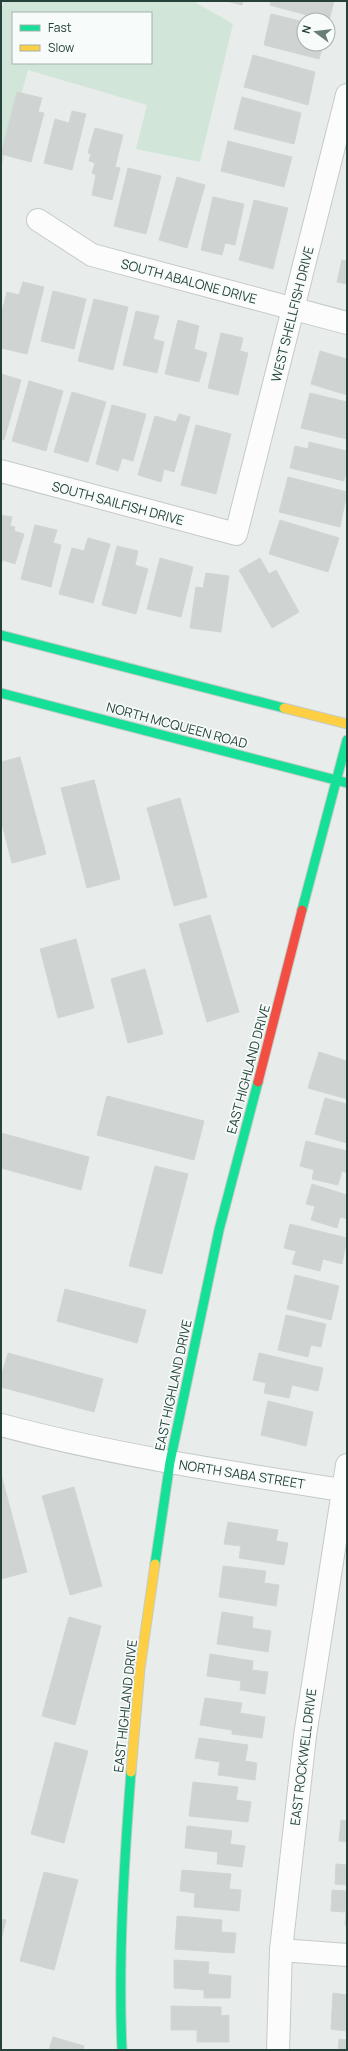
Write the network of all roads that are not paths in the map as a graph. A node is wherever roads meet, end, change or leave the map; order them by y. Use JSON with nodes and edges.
{"nodes":[{"id":1,"x":347,"y":95,"type":"edge"},
{"id":2,"x":38,"y":220,"type":"dead end"},
{"id":3,"x":294,"y":309,"type":"junction"},
{"id":4,"x":347,"y":323,"type":"edge"},
{"id":5,"x":1,"y":471,"type":"edge"},
{"id":6,"x":236,"y":534,"type":"joint"},
{"id":7,"x":1,"y":635,"type":"edge"},
{"id":8,"x":1,"y":693,"type":"edge"},
{"id":9,"x":347,"y":724,"type":"edge"},
{"id":10,"x":347,"y":740,"type":"edge"},
{"id":11,"x":337,"y":780,"type":"junction"},
{"id":12,"x":347,"y":783,"type":"edge"},
{"id":13,"x":1,"y":1425,"type":"edge"},
{"id":14,"x":170,"y":1462,"type":"junction"},
{"id":15,"x":347,"y":1466,"type":"edge"},
{"id":16,"x":342,"y":1490,"type":"junction"},
{"id":17,"x":281,"y":1950,"type":"junction"},
{"id":18,"x":347,"y":1955,"type":"edge"},
{"id":19,"x":122,"y":2050,"type":"edge"},
{"id":20,"x":278,"y":2050,"type":"edge"}],
"edges":[{"from":1,"to":3,"type":"street","name":"WEST SHELLFISH DRIVE"},
{"from":2,"to":3,"type":"street","name":"SOUTH ABALONE DRIVE"},
{"from":3,"to":4,"type":"street","name":"SOUTH ABALONE DRIVE"},
{"from":3,"to":6,"type":"street","name":"WEST SHELLFISH DRIVE"},
{"from":5,"to":6,"type":"street","name":"SOUTH SAILFISH DRIVE"},
{"from":7,"to":9,"type":"street"},
{"from":8,"to":11,"type":"street","name":"NORTH MCQUEEN ROAD"},
{"from":10,"to":11,"type":"street","name":"EAST HIGHLAND DRIVE"},
{"from":11,"to":12,"type":"street","name":"NORTH MCQUEEN ROAD"},
{"from":11,"to":14,"type":"street","name":"EAST HIGHLAND DRIVE"},
{"from":13,"to":14,"type":"street","name":"NORTH SABA STREET"},
{"from":14,"to":16,"type":"street","name":"NORTH SABA STREET"},
{"from":14,"to":19,"type":"street","name":"EAST HIGHLAND DRIVE"},
{"from":15,"to":16,"type":"street","name":"EAST ROCKWELL DRIVE"},
{"from":16,"to":17,"type":"street","name":"EAST ROCKWELL DRIVE"},
{"from":17,"to":18,"type":"street"},
{"from":17,"to":20,"type":"street","name":"EAST ROCKWELL DRIVE"}]}
